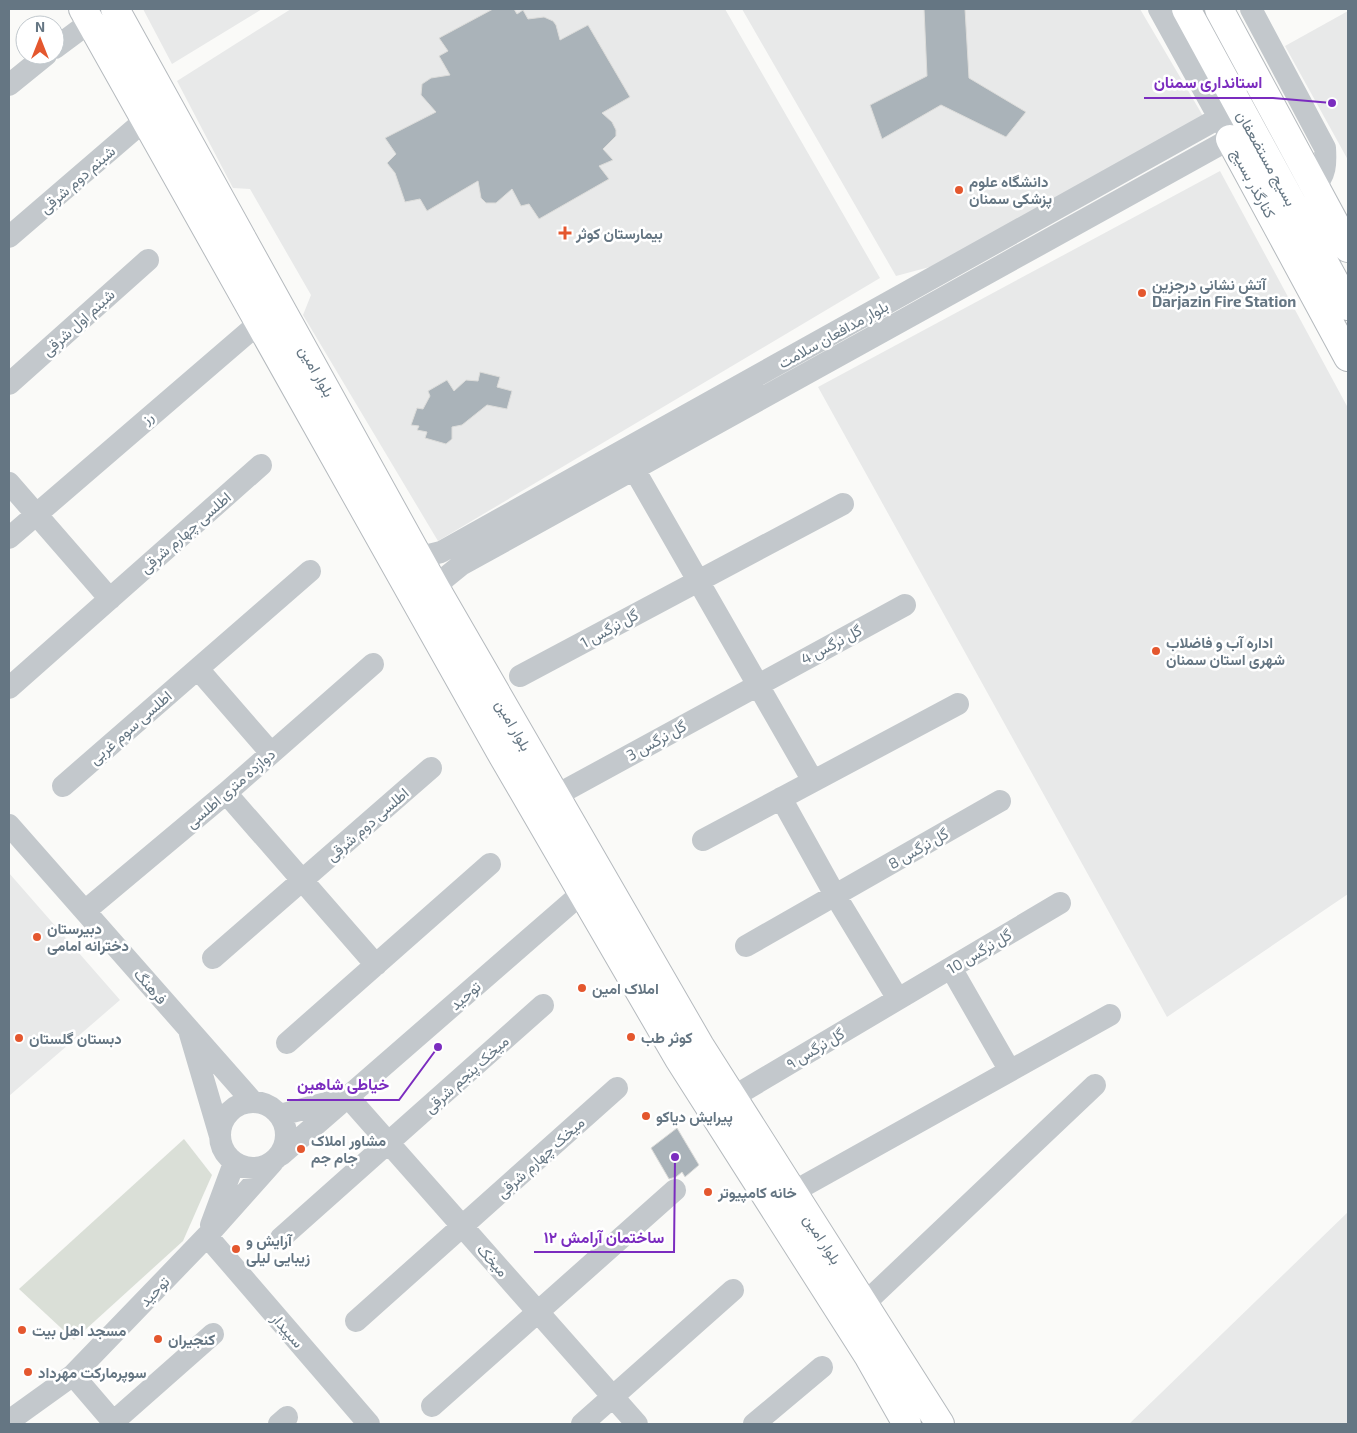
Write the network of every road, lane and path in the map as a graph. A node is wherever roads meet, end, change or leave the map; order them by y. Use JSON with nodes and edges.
{"nodes":[{"id":1,"x":115,"y":9,"type":"edge"},
{"id":2,"x":1159,"y":9,"type":"edge"},
{"id":3,"x":1186,"y":9,"type":"edge"},
{"id":4,"x":1219,"y":9,"type":"edge"},
{"id":5,"x":1250,"y":9,"type":"edge"},
{"id":6,"x":87,"y":16,"type":"edge"},
{"id":7,"x":65,"y":38,"type":"edge"},
{"id":8,"x":34,"y":65,"type":"edge"},
{"id":9,"x":9,"y":85,"type":"edge"},
{"id":10,"x":1229,"y":89,"type":"junction"},
{"id":11,"x":146,"y":120,"type":"junction"},
{"id":12,"x":1224,"y":129,"type":"junction"},
{"id":13,"x":1189,"y":135,"type":"junction"},
{"id":14,"x":1258,"y":141,"type":"junction"},
{"id":15,"x":1202,"y":155,"type":"junction"},
{"id":16,"x":1314,"y":187,"type":"junction"},
{"id":17,"x":9,"y":238,"type":"edge"},
{"id":18,"x":1348,"y":248,"type":"edge"},
{"id":19,"x":148,"y":260,"type":"dead end"},
{"id":20,"x":1348,"y":306,"type":"edge"},
{"id":21,"x":260,"y":322,"type":"junction"},
{"id":22,"x":862,"y":330,"type":"junction"},
{"id":23,"x":822,"y":353,"type":"junction"},
{"id":24,"x":1348,"y":357,"type":"edge"},
{"id":25,"x":9,"y":384,"type":"edge"},
{"id":26,"x":337,"y":433,"type":"junction"},
{"id":27,"x":261,"y":465,"type":"dead end"},
{"id":28,"x":634,"y":469,"type":"junction"},
{"id":29,"x":9,"y":483,"type":"edge"},
{"id":30,"x":843,"y":504,"type":"dead end"},
{"id":31,"x":35,"y":514,"type":"junction"},
{"id":32,"x":9,"y":538,"type":"edge"},
{"id":33,"x":416,"y":552,"type":"junction"},
{"id":34,"x":456,"y":556,"type":"junction"},
{"id":35,"x":310,"y":571,"type":"dead end"},
{"id":36,"x":698,"y":579,"type":"junction"},
{"id":37,"x":436,"y":589,"type":"junction"},
{"id":38,"x":110,"y":599,"type":"junction"},
{"id":39,"x":905,"y":605,"type":"dead end"},
{"id":40,"x":374,"y":664,"type":"dead end"},
{"id":41,"x":198,"y":669,"type":"junction"},
{"id":42,"x":520,"y":676,"type":"dead end"},
{"id":43,"x":758,"y":684,"type":"junction"},
{"id":44,"x":9,"y":688,"type":"edge"},
{"id":45,"x":958,"y":704,"type":"dead end"},
{"id":46,"x":510,"y":744,"type":"junction"},
{"id":47,"x":271,"y":753,"type":"junction"},
{"id":48,"x":431,"y":768,"type":"dead end"},
{"id":49,"x":813,"y":781,"type":"junction"},
{"id":50,"x":63,"y":786,"type":"dead end"},
{"id":51,"x":226,"y":793,"type":"junction"},
{"id":52,"x":555,"y":796,"type":"junction"},
{"id":53,"x":781,"y":798,"type":"junction"},
{"id":54,"x":1000,"y":801,"type":"dead end"},
{"id":55,"x":11,"y":832,"type":"edge"},
{"id":56,"x":703,"y":840,"type":"dead end"},
{"id":57,"x":490,"y":864,"type":"dead end"},
{"id":58,"x":302,"y":880,"type":"junction"},
{"id":59,"x":582,"y":893,"type":"junction"},
{"id":60,"x":835,"y":895,"type":"junction"},
{"id":61,"x":1060,"y":903,"type":"dead end"},
{"id":62,"x":85,"y":911,"type":"junction"},
{"id":63,"x":746,"y":946,"type":"dead end"},
{"id":64,"x":213,"y":958,"type":"dead end"},
{"id":65,"x":376,"y":965,"type":"junction"},
{"id":66,"x":951,"y":968,"type":"junction"},
{"id":67,"x":898,"y":999,"type":"junction"},
{"id":68,"x":543,"y":1005,"type":"dead end"},
{"id":69,"x":1110,"y":1015,"type":"dead end"},
{"id":70,"x":188,"y":1029,"type":"junction"},
{"id":71,"x":287,"y":1044,"type":"dead end"},
{"id":72,"x":689,"y":1052,"type":"junction"},
{"id":73,"x":1010,"y":1071,"type":"junction"},
{"id":74,"x":1095,"y":1084,"type":"dead end"},
{"id":75,"x":617,"y":1088,"type":"dead end"},
{"id":76,"x":348,"y":1097,"type":"junction"},
{"id":77,"x":732,"y":1097,"type":"junction"},
{"id":78,"x":253,"y":1102,"type":"junction"},
{"id":79,"x":280,"y":1115,"type":"junction"},
{"id":80,"x":220,"y":1136,"type":"junction"},
{"id":81,"x":388,"y":1142,"type":"junction"},
{"id":82,"x":277,"y":1159,"type":"junction"},
{"id":83,"x":234,"y":1163,"type":"junction"},
{"id":84,"x":676,"y":1190,"type":"dead end"},
{"id":85,"x":793,"y":1192,"type":"junction"},
{"id":86,"x":462,"y":1226,"type":"junction"},
{"id":87,"x":207,"y":1236,"type":"junction"},
{"id":88,"x":281,"y":1238,"type":"dead end"},
{"id":89,"x":732,"y":1290,"type":"dead end"},
{"id":90,"x":864,"y":1304,"type":"junction"},
{"id":91,"x":539,"y":1311,"type":"junction"},
{"id":92,"x":356,"y":1321,"type":"dead end"},
{"id":93,"x":212,"y":1334,"type":"dead end"},
{"id":94,"x":822,"y":1367,"type":"dead end"},
{"id":95,"x":73,"y":1375,"type":"junction"},
{"id":96,"x":614,"y":1396,"type":"junction"},
{"id":97,"x":432,"y":1406,"type":"dead end"},
{"id":98,"x":889,"y":1413,"type":"edge"},
{"id":99,"x":9,"y":1421,"type":"edge"},
{"id":100,"x":113,"y":1424,"type":"edge"},
{"id":101,"x":369,"y":1424,"type":"edge"},
{"id":102,"x":582,"y":1424,"type":"edge"},
{"id":103,"x":637,"y":1424,"type":"edge"},
{"id":104,"x":754,"y":1424,"type":"edge"},
{"id":105,"x":907,"y":1424,"type":"edge"},
{"id":106,"x":940,"y":1424,"type":"edge"}],
"edges":[{"from":1,"to":26,"type":"main road","name":"بلوار امین"},
{"from":2,"to":12,"type":"street","name":"کنارگذر بسیج"},
{"from":3,"to":10,"type":"main road","name":"بسیج مستضعفان"},
{"from":4,"to":16,"type":"main road","name":"بسیج مستضعفان"},
{"from":5,"to":16,"type":"street"},
{"from":6,"to":7,"type":"street"},
{"from":6,"to":11,"type":"main road","name":"بلوار امین"},
{"from":8,"to":9,"type":"street"},
{"from":10,"to":12,"type":"street"},
{"from":10,"to":14,"type":"main road","name":"بسیج مستضعفان"},
{"from":11,"to":17,"type":"street","name":"شبنم دوم شرقی"},
{"from":11,"to":21,"type":"main road","name":"بلوار امین"},
{"from":12,"to":13,"type":"street","name":"بلوار مدافعان سلامت"},
{"from":12,"to":14,"type":"street"},
{"from":12,"to":15,"type":"street","name":"بلوار مدافعان سلامت"},
{"from":12,"to":24,"type":"main road","name":"کنارگذر بسیج"},
{"from":13,"to":15,"type":"street"},
{"from":13,"to":22,"type":"street","name":"بلوار مدافعان سلامت"},
{"from":14,"to":20,"type":"main road","name":"بسیج مستضعفان"},
{"from":15,"to":22,"type":"street","name":"بلوار مدافعان سلامت"},
{"from":16,"to":18,"type":"main road","name":"بسیج مستضعفان"},
{"from":19,"to":25,"type":"street","name":"شبنم اول شرقی"},
{"from":21,"to":26,"type":"main road","name":"بلوار امین"},
{"from":21,"to":31,"type":"street","name":"رز"},
{"from":22,"to":23,"type":"street","name":"بلوار مدافعان سلامت"},
{"from":23,"to":28,"type":"street","name":"بلوار مدافعان سلامت"},
{"from":23,"to":34,"type":"street","name":"بلوار مدافعان سلامت"},
{"from":26,"to":33,"type":"main road","name":"بلوار امین"},
{"from":26,"to":46,"type":"main road","name":"بلوار امین"},
{"from":27,"to":38,"type":"street","name":"اطلسی چهارم شرقی"},
{"from":28,"to":34,"type":"street","name":"بلوار مدافعان سلامت"},
{"from":28,"to":36,"type":"street"},
{"from":29,"to":31,"type":"street"},
{"from":30,"to":36,"type":"street","name":"گل نرگس 1"},
{"from":31,"to":32,"type":"street","name":"رز"},
{"from":31,"to":38,"type":"street"},
{"from":33,"to":34,"type":"street","name":"بلوار مدافعان سلامت"},
{"from":33,"to":37,"type":"main road","name":"بلوار امین"},
{"from":34,"to":37,"type":"street","name":"بلوار مدافعان سلامت"},
{"from":35,"to":41,"type":"street","name":"اطلسی سوم غربی"},
{"from":36,"to":42,"type":"street","name":"گل نرگس 1"},
{"from":36,"to":43,"type":"street"},
{"from":37,"to":46,"type":"main road","name":"بلوار امین"},
{"from":38,"to":44,"type":"street","name":"اطلسی چهارم شرقی"},
{"from":39,"to":43,"type":"street","name":"گل نرگس 4"},
{"from":40,"to":47,"type":"street","name":"دوازده متری اطلسی"},
{"from":41,"to":47,"type":"street"},
{"from":41,"to":50,"type":"street","name":"اطلسی سوم غربی"},
{"from":43,"to":49,"type":"street"},
{"from":43,"to":52,"type":"street","name":"گل نرگس 3"},
{"from":45,"to":49,"type":"street"},
{"from":46,"to":52,"type":"main road","name":"بلوار امین"},
{"from":46,"to":59,"type":"main road","name":"بلوار امین"},
{"from":47,"to":51,"type":"street","name":"دوازده متری اطلسی"},
{"from":48,"to":58,"type":"street","name":"اطلسی دوم شرقی"},
{"from":49,"to":53,"type":"street"},
{"from":51,"to":58,"type":"street"},
{"from":51,"to":62,"type":"street","name":"دوازده متری اطلسی"},
{"from":52,"to":72,"type":"main road","name":"بلوار امین"},
{"from":53,"to":56,"type":"street"},
{"from":53,"to":60,"type":"street"},
{"from":54,"to":60,"type":"street","name":"گل نرگس 8"},
{"from":55,"to":62,"type":"street","name":"فرهنگ"},
{"from":57,"to":65,"type":"street"},
{"from":58,"to":64,"type":"street","name":"اطلسی دوم شرقی"},
{"from":58,"to":65,"type":"street"},
{"from":59,"to":72,"type":"main road","name":"بلوار امین"},
{"from":59,"to":76,"type":"street","name":"توحید"},
{"from":60,"to":63,"type":"street","name":"گل نرگس 8"},
{"from":60,"to":67,"type":"street"},
{"from":61,"to":66,"type":"street","name":"گل نرگس 10"},
{"from":62,"to":70,"type":"street","name":"فرهنگ"},
{"from":65,"to":71,"type":"street"},
{"from":66,"to":67,"type":"street","name":"گل نرگس 10"},
{"from":66,"to":73,"type":"street"},
{"from":67,"to":77,"type":"street","name":"گل نرگس ۹"},
{"from":68,"to":81,"type":"street","name":"میخک پنجم شرقی"},
{"from":69,"to":73,"type":"street"},
{"from":70,"to":78,"type":"street","name":"فرهنگ"},
{"from":70,"to":80,"type":"street"},
{"from":72,"to":77,"type":"main road","name":"بلوار امین"},
{"from":72,"to":98,"type":"main road","name":"بلوار امین"},
{"from":73,"to":85,"type":"street"},
{"from":74,"to":90,"type":"street"},
{"from":75,"to":86,"type":"street","name":"میخک چهارم شرقی"},
{"from":76,"to":79,"type":"street","name":"توحید"},
{"from":76,"to":81,"type":"street","name":"میخک"},
{"from":76,"to":82,"type":"street","name":"توحید"},
{"from":77,"to":85,"type":"main road","name":"بلوار امین"},
{"from":78,"to":79,"type":"street"},
{"from":78,"to":80,"type":"street"},
{"from":79,"to":82,"type":"street"},
{"from":80,"to":83,"type":"street"},
{"from":81,"to":86,"type":"street","name":"میخک"},
{"from":81,"to":88,"type":"street","name":"میخک پنجم شرقی"},
{"from":82,"to":83,"type":"street"},
{"from":82,"to":87,"type":"street","name":"توحید"},
{"from":83,"to":87,"type":"street","name":"توحید"},
{"from":84,"to":91,"type":"street"},
{"from":85,"to":90,"type":"main road","name":"بلوار امین"},
{"from":86,"to":91,"type":"street","name":"میخک"},
{"from":86,"to":92,"type":"street","name":"میخک چهارم شرقی"},
{"from":87,"to":95,"type":"street","name":"توحید"},
{"from":87,"to":101,"type":"street","name":"سپیدار"},
{"from":89,"to":96,"type":"street"},
{"from":90,"to":106,"type":"main road","name":"بلوار امین"},
{"from":91,"to":96,"type":"street","name":"میخک"},
{"from":91,"to":97,"type":"street"},
{"from":93,"to":100,"type":"street"},
{"from":94,"to":104,"type":"street"},
{"from":95,"to":99,"type":"street","name":"توحید"},
{"from":95,"to":100,"type":"street"},
{"from":96,"to":102,"type":"street"},
{"from":96,"to":103,"type":"street","name":"میخک"},
{"from":98,"to":105,"type":"main road","name":"بلوار امین"}]}
